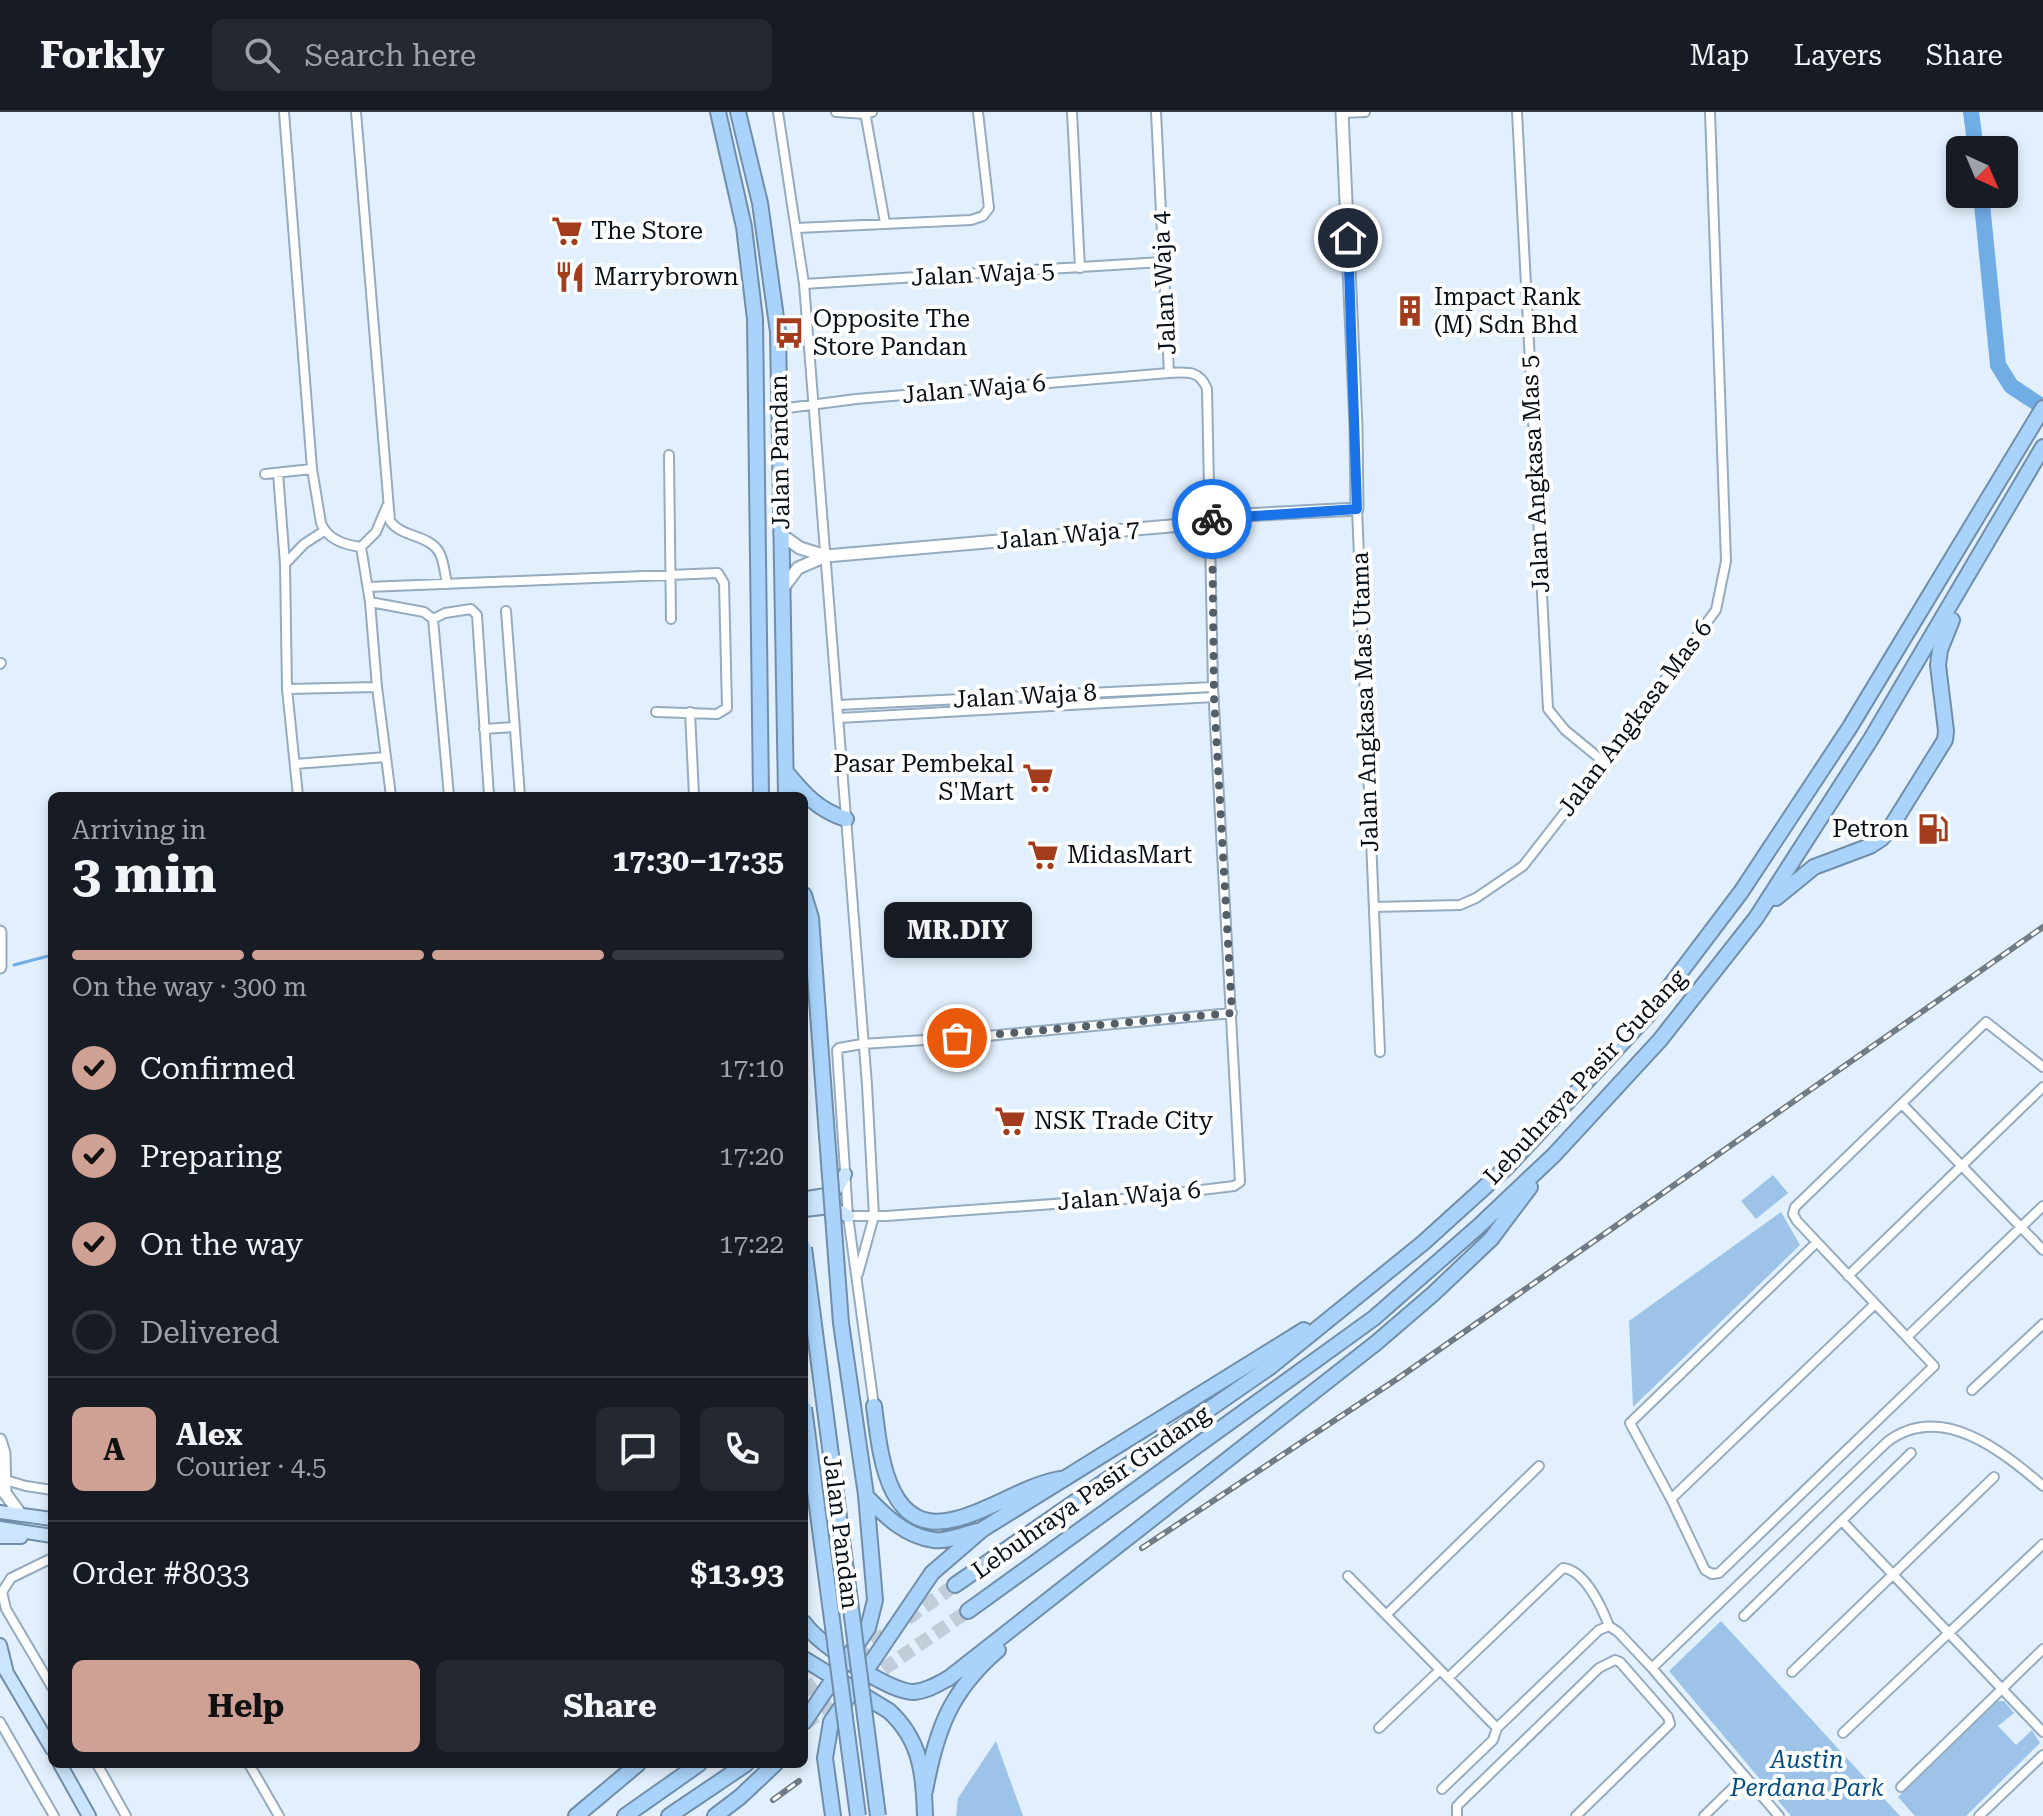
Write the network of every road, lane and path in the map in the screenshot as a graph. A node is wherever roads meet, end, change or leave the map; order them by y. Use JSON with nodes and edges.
{"nodes":[{"id":1,"x":284,"y":112,"type":"edge"},
{"id":2,"x":356,"y":112,"type":"edge"},
{"id":3,"x":718,"y":112,"type":"edge"},
{"id":4,"x":738,"y":112,"type":"edge"},
{"id":5,"x":778,"y":112,"type":"edge"},
{"id":6,"x":836,"y":112,"type":"edge"},
{"id":7,"x":978,"y":112,"type":"edge"},
{"id":8,"x":1072,"y":112,"type":"edge"},
{"id":9,"x":1156,"y":112,"type":"edge"},
{"id":10,"x":1342,"y":112,"type":"edge"},
{"id":11,"x":1365,"y":112,"type":"edge"},
{"id":12,"x":1517,"y":112,"type":"edge"},
{"id":13,"x":1710,"y":112,"type":"edge"},
{"id":14,"x":868,"y":113,"type":"edge"},
{"id":15,"x":885,"y":223,"type":"junction"},
{"id":16,"x":797,"y":228,"type":"junction"},
{"id":17,"x":1162,"y":262,"type":"junction"},
{"id":18,"x":1080,"y":268,"type":"junction"},
{"id":19,"x":804,"y":284,"type":"junction"},
{"id":20,"x":1169,"y":373,"type":"junction"},
{"id":21,"x":812,"y":405,"type":"junction"},
{"id":22,"x":2043,"y":408,"type":"edge"},
{"id":23,"x":780,"y":409,"type":"junction"},
{"id":24,"x":2043,"y":447,"type":"edge"},
{"id":25,"x":669,"y":455,"type":"dead end"},
{"id":26,"x":312,"y":469,"type":"junction"},
{"id":27,"x":278,"y":473,"type":"junction"},
{"id":28,"x":265,"y":474,"type":"dead end"},
{"id":29,"x":387,"y":505,"type":"junction"},
{"id":30,"x":1357,"y":509,"type":"junction"},
{"id":31,"x":1211,"y":519,"type":"junction"},
{"id":32,"x":324,"y":531,"type":"junction"},
{"id":33,"x":780,"y":534,"type":"junction"},
{"id":34,"x":1990,"y":540,"type":"junction"},
{"id":35,"x":361,"y":547,"type":"junction"},
{"id":36,"x":826,"y":556,"type":"junction"},
{"id":37,"x":285,"y":564,"type":"junction"},
{"id":38,"x":669,"y":575,"type":"junction"},
{"id":39,"x":447,"y":584,"type":"junction"},
{"id":40,"x":368,"y":587,"type":"junction"},
{"id":41,"x":782,"y":589,"type":"junction"},
{"id":42,"x":370,"y":602,"type":"junction"},
{"id":43,"x":506,"y":611,"type":"dead end"},
{"id":44,"x":433,"y":619,"type":"junction"},
{"id":45,"x":671,"y":619,"type":"dead end"},
{"id":46,"x":377,"y":687,"type":"junction"},
{"id":47,"x":1213,"y":687,"type":"junction"},
{"id":48,"x":287,"y":689,"type":"junction"},
{"id":49,"x":1214,"y":697,"type":"junction"},
{"id":50,"x":838,"y":705,"type":"junction"},
{"id":51,"x":656,"y":712,"type":"dead end"},
{"id":52,"x":690,"y":712,"type":"junction"},
{"id":53,"x":839,"y":718,"type":"junction"},
{"id":54,"x":513,"y":727,"type":"junction"},
{"id":55,"x":484,"y":729,"type":"junction"},
{"id":56,"x":386,"y":757,"type":"junction"},
{"id":57,"x":1604,"y":762,"type":"junction"},
{"id":58,"x":295,"y":764,"type":"junction"},
{"id":59,"x":786,"y":772,"type":"junction"},
{"id":60,"x":298,"y":792,"type":"edge"},
{"id":61,"x":390,"y":792,"type":"edge"},
{"id":62,"x":449,"y":792,"type":"edge"},
{"id":63,"x":489,"y":792,"type":"edge"},
{"id":64,"x":520,"y":792,"type":"edge"},
{"id":65,"x":694,"y":792,"type":"edge"},
{"id":66,"x":761,"y":792,"type":"edge"},
{"id":67,"x":786,"y":792,"type":"edge"},
{"id":68,"x":803,"y":792,"type":"edge"},
{"id":69,"x":808,"y":799,"type":"edge"},
{"id":70,"x":846,"y":819,"type":"junction"},
{"id":71,"x":1374,"y":907,"type":"junction"},
{"id":72,"x":808,"y":908,"type":"edge"},
{"id":73,"x":1756,"y":918,"type":"junction"},
{"id":74,"x":0,"y":932,"type":"edge"},
{"id":75,"x":0,"y":967,"type":"edge"},
{"id":76,"x":1232,"y":1013,"type":"junction"},
{"id":77,"x":862,"y":1044,"type":"junction"},
{"id":78,"x":1380,"y":1052,"type":"dead end"},
{"id":79,"x":2043,"y":1067,"type":"edge"},
{"id":80,"x":2043,"y":1087,"type":"edge"},
{"id":81,"x":1902,"y":1104,"type":"junction"},
{"id":82,"x":1554,"y":1155,"type":"junction"},
{"id":83,"x":1961,"y":1166,"type":"junction"},
{"id":84,"x":845,"y":1174,"type":"junction"},
{"id":85,"x":808,"y":1197,"type":"edge"},
{"id":86,"x":2043,"y":1206,"type":"edge"},
{"id":87,"x":808,"y":1210,"type":"edge"},
{"id":88,"x":848,"y":1216,"type":"junction"},
{"id":89,"x":874,"y":1216,"type":"junction"},
{"id":90,"x":2021,"y":1228,"type":"junction"},
{"id":91,"x":850,"y":1230,"type":"junction"},
{"id":92,"x":868,"y":1236,"type":"junction"},
{"id":93,"x":1816,"y":1243,"type":"junction"},
{"id":94,"x":2043,"y":1250,"type":"edge"},
{"id":95,"x":858,"y":1274,"type":"junction"},
{"id":96,"x":1848,"y":1276,"type":"junction"},
{"id":97,"x":808,"y":1279,"type":"edge"},
{"id":98,"x":1356,"y":1298,"type":"junction"},
{"id":99,"x":1875,"y":1304,"type":"junction"},
{"id":100,"x":2043,"y":1324,"type":"edge"},
{"id":101,"x":1907,"y":1337,"type":"junction"},
{"id":102,"x":1972,"y":1390,"type":"dead end"},
{"id":103,"x":874,"y":1406,"type":"joint"},
{"id":104,"x":808,"y":1438,"type":"edge"},
{"id":105,"x":0,"y":1440,"type":"edge"},
{"id":106,"x":1911,"y":1453,"type":"dead end"},
{"id":107,"x":1539,"y":1466,"type":"dead end"},
{"id":108,"x":1071,"y":1477,"type":"junction"},
{"id":109,"x":1994,"y":1477,"type":"dead end"},
{"id":110,"x":2,"y":1478,"type":"edge"},
{"id":111,"x":2042,"y":1483,"type":"edge"},
{"id":112,"x":48,"y":1489,"type":"edge"},
{"id":113,"x":866,"y":1495,"type":"junction"},
{"id":114,"x":1671,"y":1499,"type":"junction"},
{"id":115,"x":0,"y":1512,"type":"edge"},
{"id":116,"x":21,"y":1515,"type":"junction"},
{"id":117,"x":48,"y":1518,"type":"edge"},
{"id":118,"x":1842,"y":1521,"type":"junction"},
{"id":119,"x":0,"y":1528,"type":"edge"},
{"id":120,"x":983,"y":1529,"type":"junction"},
{"id":121,"x":48,"y":1535,"type":"edge"},
{"id":122,"x":48,"y":1536,"type":"edge"},
{"id":123,"x":0,"y":1537,"type":"edge"},
{"id":124,"x":1126,"y":1540,"type":"junction"},
{"id":125,"x":2043,"y":1544,"type":"edge"},
{"id":126,"x":48,"y":1560,"type":"edge"},
{"id":127,"x":1893,"y":1575,"type":"junction"},
{"id":128,"x":1348,"y":1576,"type":"dead end"},
{"id":129,"x":955,"y":1585,"type":"tunnel mouth"},
{"id":130,"x":968,"y":1611,"type":"tunnel mouth"},
{"id":131,"x":1386,"y":1615,"type":"junction"},
{"id":132,"x":1744,"y":1616,"type":"dead end"},
{"id":133,"x":1609,"y":1626,"type":"junction"},
{"id":134,"x":808,"y":1628,"type":"edge"},
{"id":135,"x":1949,"y":1633,"type":"junction"},
{"id":136,"x":0,"y":1645,"type":"edge"},
{"id":137,"x":2043,"y":1649,"type":"edge"},
{"id":138,"x":846,"y":1660,"type":"junction"},
{"id":139,"x":808,"y":1661,"type":"edge"},
{"id":140,"x":3,"y":1666,"type":"edge"},
{"id":141,"x":1652,"y":1668,"type":"junction"},
{"id":142,"x":865,"y":1670,"type":"junction"},
{"id":143,"x":1440,"y":1670,"type":"junction"},
{"id":144,"x":1792,"y":1672,"type":"dead end"},
{"id":145,"x":833,"y":1677,"type":"junction"},
{"id":146,"x":1448,"y":1678,"type":"junction"},
{"id":147,"x":48,"y":1680,"type":"edge"},
{"id":148,"x":853,"y":1688,"type":"junction"},
{"id":149,"x":2002,"y":1688,"type":"junction"},
{"id":150,"x":808,"y":1716,"type":"edge"},
{"id":151,"x":0,"y":1722,"type":"edge"},
{"id":152,"x":1379,"y":1728,"type":"dead end"},
{"id":153,"x":1497,"y":1728,"type":"junction"},
{"id":154,"x":2043,"y":1732,"type":"edge"},
{"id":155,"x":1843,"y":1733,"type":"dead end"},
{"id":156,"x":3,"y":1734,"type":"edge"},
{"id":157,"x":48,"y":1742,"type":"edge"},
{"id":158,"x":2043,"y":1755,"type":"edge"},
{"id":159,"x":62,"y":1768,"type":"edge"},
{"id":160,"x":99,"y":1768,"type":"edge"},
{"id":161,"x":251,"y":1768,"type":"edge"},
{"id":162,"x":633,"y":1768,"type":"edge"},
{"id":163,"x":693,"y":1768,"type":"edge"},
{"id":164,"x":740,"y":1768,"type":"edge"},
{"id":165,"x":771,"y":1768,"type":"edge"},
{"id":166,"x":1745,"y":1776,"type":"junction"},
{"id":167,"x":1901,"y":1787,"type":"dead end"},
{"id":168,"x":1442,"y":1789,"type":"dead end"},
{"id":169,"x":925,"y":1791,"type":"junction"},
{"id":170,"x":54,"y":1816,"type":"edge"},
{"id":171,"x":89,"y":1816,"type":"edge"},
{"id":172,"x":126,"y":1816,"type":"edge"},
{"id":173,"x":279,"y":1816,"type":"edge"},
{"id":174,"x":576,"y":1816,"type":"edge"},
{"id":175,"x":625,"y":1816,"type":"edge"},
{"id":176,"x":669,"y":1816,"type":"edge"},
{"id":177,"x":715,"y":1816,"type":"edge"},
{"id":178,"x":833,"y":1816,"type":"edge"},
{"id":179,"x":858,"y":1816,"type":"edge"},
{"id":180,"x":878,"y":1816,"type":"edge"},
{"id":181,"x":925,"y":1816,"type":"edge"},
{"id":182,"x":1457,"y":1816,"type":"edge"},
{"id":183,"x":1576,"y":1816,"type":"edge"},
{"id":184,"x":1704,"y":1816,"type":"edge"},
{"id":185,"x":1779,"y":1816,"type":"edge"},
{"id":186,"x":1979,"y":1816,"type":"edge"}],
"edges":[{"from":1,"to":26,"type":"street"},
{"from":2,"to":29,"type":"street"},
{"from":3,"to":66,"type":"highway","name":"Jalan Pandan"},
{"from":4,"to":23,"type":"highway","name":"Jalan Pandan"},
{"from":5,"to":16,"type":"street"},
{"from":6,"to":14,"type":"street"},
{"from":7,"to":15,"type":"street"},
{"from":8,"to":18,"type":"street"},
{"from":9,"to":17,"type":"street","name":"Jalan Waja 4"},
{"from":10,"to":11,"type":"street"},
{"from":10,"to":30,"type":"street","name":"Jalan Angkasa Mas Utama"},
{"from":12,"to":57,"type":"street","name":"Jalan Angkasa Mas 5"},
{"from":13,"to":57,"type":"street","name":"Jalan Angkasa Mas 6"},
{"from":14,"to":15,"type":"street"},
{"from":15,"to":16,"type":"street"},
{"from":16,"to":19,"type":"street"},
{"from":17,"to":18,"type":"street","name":"Jalan Waja 5"},
{"from":17,"to":20,"type":"street","name":"Jalan Waja 4"},
{"from":18,"to":19,"type":"street","name":"Jalan Waja 5"},
{"from":19,"to":21,"type":"street"},
{"from":20,"to":21,"type":"street","name":"Jalan Waja 6"},
{"from":20,"to":31,"type":"street","name":"Jalan Waja 4"},
{"from":21,"to":23,"type":"street","name":"Jalan Waja 6"},
{"from":21,"to":36,"type":"street"},
{"from":22,"to":98,"type":"highway","name":"Lebuhraya Pasir Gudang"},
{"from":23,"to":33,"type":"highway","name":"Jalan Pandan"},
{"from":24,"to":34,"type":"highway","name":"Lebuhraya Pasir Gudang"},
{"from":25,"to":38,"type":"street"},
{"from":26,"to":27,"type":"street"},
{"from":26,"to":32,"type":"street"},
{"from":27,"to":28,"type":"street"},
{"from":27,"to":37,"type":"street"},
{"from":29,"to":35,"type":"street"},
{"from":29,"to":39,"type":"street"},
{"from":30,"to":31,"type":"street","name":"Jalan Waja 7"},
{"from":30,"to":71,"type":"street","name":"Jalan Angkasa Mas Utama"},
{"from":31,"to":36,"type":"street","name":"Jalan Waja 7"},
{"from":31,"to":47,"type":"street"},
{"from":32,"to":35,"type":"street"},
{"from":32,"to":37,"type":"street"},
{"from":33,"to":36,"type":"street","name":"Jalan Waja 7"},
{"from":33,"to":41,"type":"highway","name":"Jalan Pandan"},
{"from":34,"to":73,"type":"highway","name":"Lebuhraya Pasir Gudang"},
{"from":34,"to":73,"type":"highway"},
{"from":35,"to":40,"type":"street"},
{"from":36,"to":41,"type":"street","name":"Jalan Waja 7"},
{"from":36,"to":50,"type":"street"},
{"from":37,"to":48,"type":"street"},
{"from":38,"to":39,"type":"street"},
{"from":38,"to":45,"type":"street"},
{"from":38,"to":52,"type":"street"},
{"from":39,"to":40,"type":"street"},
{"from":40,"to":42,"type":"street"},
{"from":41,"to":59,"type":"highway","name":"Jalan Pandan"},
{"from":42,"to":44,"type":"street"},
{"from":42,"to":46,"type":"street"},
{"from":43,"to":54,"type":"street"},
{"from":44,"to":55,"type":"street"},
{"from":44,"to":62,"type":"street"},
{"from":46,"to":48,"type":"street"},
{"from":46,"to":56,"type":"street"},
{"from":47,"to":49,"type":"street"},
{"from":47,"to":50,"type":"street","name":"Jalan Waja 8"},
{"from":48,"to":58,"type":"street"},
{"from":49,"to":53,"type":"street","name":"Jalan Waja 8"},
{"from":49,"to":76,"type":"street"},
{"from":50,"to":53,"type":"street"},
{"from":51,"to":52,"type":"street"},
{"from":52,"to":65,"type":"street"},
{"from":53,"to":70,"type":"street"},
{"from":54,"to":55,"type":"street"},
{"from":54,"to":64,"type":"street"},
{"from":55,"to":63,"type":"street"},
{"from":56,"to":58,"type":"street"},
{"from":56,"to":61,"type":"street"},
{"from":57,"to":71,"type":"street","name":"Jalan Angkasa Mas 6"},
{"from":58,"to":60,"type":"street"},
{"from":59,"to":67,"type":"highway","name":"Jalan Pandan"},
{"from":59,"to":68,"type":"highway"},
{"from":69,"to":70,"type":"highway"},
{"from":70,"to":77,"type":"street"},
{"from":71,"to":78,"type":"street","name":"Jalan Angkasa Mas Utama"},
{"from":72,"to":113,"type":"highway","bridge":true},
{"from":73,"to":82,"type":"highway","name":"Lebuhraya Pasir Gudang"},
{"from":74,"to":75,"type":"street"},
{"from":76,"to":77,"type":"street"},
{"from":76,"to":89,"type":"street","name":"Jalan Waja 6"},
{"from":77,"to":84,"type":"street"},
{"from":77,"to":89,"type":"street"},
{"from":79,"to":81,"type":"street"},
{"from":80,"to":83,"type":"street"},
{"from":81,"to":83,"type":"street"},
{"from":81,"to":93,"type":"street"},
{"from":82,"to":124,"type":"highway"},
{"from":82,"to":130,"type":"highway","name":"Lebuhraya Pasir Gudang"},
{"from":83,"to":90,"type":"street"},
{"from":83,"to":96,"type":"street"},
{"from":84,"to":85,"type":"main road"},
{"from":84,"to":88,"type":"street"},
{"from":86,"to":90,"type":"street"},
{"from":87,"to":88,"type":"main road"},
{"from":88,"to":89,"type":"street","name":"Jalan Waja 6"},
{"from":88,"to":91,"type":"street"},
{"from":89,"to":92,"type":"street"},
{"from":90,"to":94,"type":"street"},
{"from":90,"to":101,"type":"street"},
{"from":91,"to":92,"type":"street"},
{"from":91,"to":95,"type":"street"},
{"from":92,"to":95,"type":"street"},
{"from":93,"to":96,"type":"street"},
{"from":93,"to":114,"type":"street"},
{"from":95,"to":103,"type":"street"},
{"from":96,"to":99,"type":"street"},
{"from":97,"to":180,"type":"highway","name":"Jalan Pandan","bridge":true},
{"from":98,"to":108,"type":"highway"},
{"from":98,"to":129,"type":"highway","name":"Lebuhraya Pasir Gudang"},
{"from":99,"to":101,"type":"street"},
{"from":99,"to":114,"type":"street"},
{"from":100,"to":102,"type":"street"},
{"from":101,"to":114,"type":"street"},
{"from":103,"to":108,"type":"highway"},
{"from":104,"to":179,"type":"highway","name":"Jalan Pandan","bridge":true},
{"from":105,"to":110,"type":"street"},
{"from":106,"to":118,"type":"street"},
{"from":107,"to":131,"type":"street"},
{"from":108,"to":120,"type":"highway"},
{"from":109,"to":127,"type":"street"},
{"from":110,"to":112,"type":"street"},
{"from":110,"to":116,"type":"street"},
{"from":111,"to":141,"type":"street"},
{"from":113,"to":120,"type":"highway"},
{"from":113,"to":138,"type":"highway"},
{"from":115,"to":116,"type":"main road"},
{"from":116,"to":117,"type":"main road"},
{"from":118,"to":127,"type":"street"},
{"from":118,"to":132,"type":"street"},
{"from":119,"to":121,"type":"main road"},
{"from":120,"to":142,"type":"highway"},
{"from":122,"to":123,"type":"main road"},
{"from":124,"to":142,"type":"highway"},
{"from":124,"to":169,"type":"highway"},
{"from":125,"to":135,"type":"street"},
{"from":126,"to":147,"type":"street"},
{"from":127,"to":135,"type":"street"},
{"from":127,"to":144,"type":"street"},
{"from":128,"to":131,"type":"street"},
{"from":131,"to":143,"type":"street"},
{"from":133,"to":141,"type":"street"},
{"from":133,"to":146,"type":"street"},
{"from":133,"to":153,"type":"street"},
{"from":134,"to":138,"type":"highway"},
{"from":135,"to":149,"type":"street"},
{"from":135,"to":155,"type":"street"},
{"from":136,"to":140,"type":"main road"},
{"from":137,"to":149,"type":"street"},
{"from":138,"to":142,"type":"highway"},
{"from":138,"to":145,"type":"highway"},
{"from":139,"to":145,"type":"highway"},
{"from":140,"to":157,"type":"main road"},
{"from":141,"to":166,"type":"street"},
{"from":142,"to":148,"type":"highway"},
{"from":143,"to":146,"type":"street"},
{"from":143,"to":152,"type":"street"},
{"from":145,"to":148,"type":"highway"},
{"from":145,"to":150,"type":"highway"},
{"from":146,"to":153,"type":"street"},
{"from":148,"to":169,"type":"highway"},
{"from":148,"to":178,"type":"highway"},
{"from":149,"to":154,"type":"street"},
{"from":149,"to":167,"type":"street"},
{"from":151,"to":156,"type":"street"},
{"from":153,"to":168,"type":"street"},
{"from":156,"to":170,"type":"street"},
{"from":158,"to":186,"type":"street"},
{"from":159,"to":171,"type":"main road"},
{"from":160,"to":172,"type":"street"},
{"from":161,"to":173,"type":"street"},
{"from":162,"to":174,"type":"highway"},
{"from":163,"to":175,"type":"highway"},
{"from":164,"to":176,"type":"highway"},
{"from":165,"to":177,"type":"highway"},
{"from":166,"to":184,"type":"street"},
{"from":166,"to":185,"type":"street"},
{"from":169,"to":181,"type":"highway"},
{"from":182,"to":183,"type":"street"}]}
